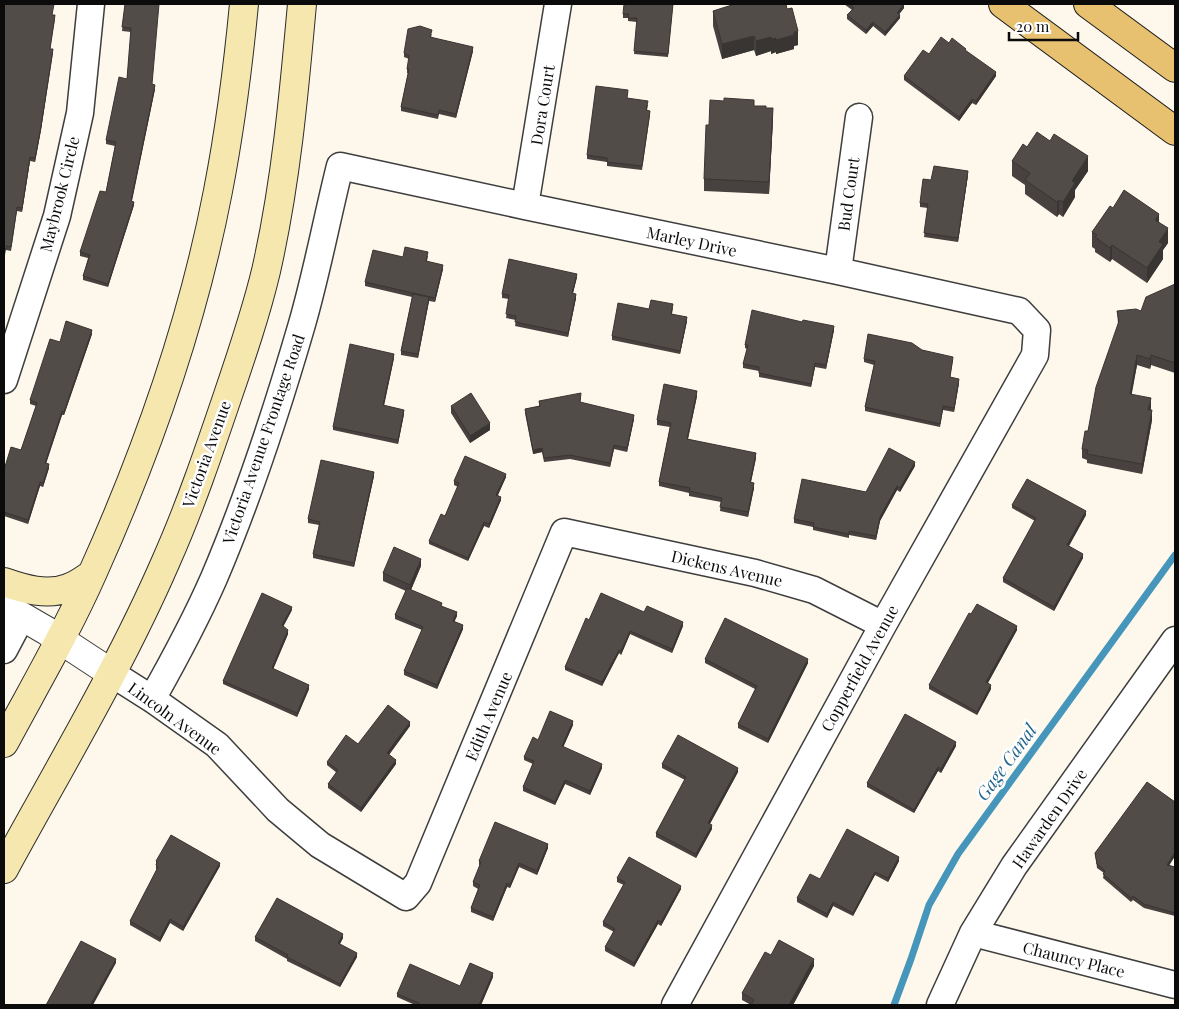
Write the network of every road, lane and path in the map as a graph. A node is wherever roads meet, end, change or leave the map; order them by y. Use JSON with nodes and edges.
{"nodes":[{"id":1,"x":91,"y":4,"type":"edge"},
{"id":2,"x":244,"y":4,"type":"edge"},
{"id":3,"x":302,"y":4,"type":"edge"},
{"id":4,"x":558,"y":4,"type":"edge"},
{"id":5,"x":1003,"y":4,"type":"edge"},
{"id":6,"x":1088,"y":4,"type":"edge"},
{"id":7,"x":1175,"y":68,"type":"edge"},
{"id":8,"x":858,"y":117,"type":"dead end"},
{"id":9,"x":1175,"y":130,"type":"edge"},
{"id":10,"x":340,"y":166,"type":"joint"},
{"id":11,"x":525,"y":206,"type":"junction"},
{"id":12,"x":838,"y":271,"type":"junction"},
{"id":13,"x":1037,"y":330,"type":"joint"},
{"id":14,"x":4,"y":380,"type":"edge"},
{"id":15,"x":564,"y":532,"type":"joint"},
{"id":16,"x":92,"y":574,"type":"junction"},
{"id":17,"x":4,"y":582,"type":"edge"},
{"id":18,"x":13,"y":611,"type":"edge"},
{"id":19,"x":883,"y":625,"type":"junction"},
{"id":20,"x":59,"y":639,"type":"junction"},
{"id":21,"x":1175,"y":640,"type":"edge"},
{"id":22,"x":4,"y":650,"type":"edge"},
{"id":23,"x":111,"y":673,"type":"junction"},
{"id":24,"x":152,"y":699,"type":"junction"},
{"id":25,"x":4,"y":743,"type":"edge"},
{"id":26,"x":4,"y":869,"type":"edge"},
{"id":27,"x":406,"y":897,"type":"joint"},
{"id":28,"x":973,"y":933,"type":"junction"},
{"id":29,"x":1175,"y":985,"type":"edge"},
{"id":30,"x":675,"y":1005,"type":"edge"},
{"id":31,"x":940,"y":1005,"type":"edge"}],
"edges":[{"from":1,"to":14,"type":"street","name":"Maybrook Circle"},
{"from":2,"to":16,"type":"main road"},
{"from":3,"to":23,"type":"main road","name":"Victoria Avenue"},
{"from":4,"to":11,"type":"street","name":"Dora Court"},
{"from":5,"to":9,"type":"main road"},
{"from":6,"to":7,"type":"main road"},
{"from":8,"to":12,"type":"street","name":"Bud Court"},
{"from":10,"to":11,"type":"street","name":"Marley Drive"},
{"from":10,"to":24,"type":"street","name":"Victoria Avenue Frontage Road"},
{"from":11,"to":12,"type":"street","name":"Marley Drive"},
{"from":12,"to":13,"type":"street","name":"Marley Drive"},
{"from":13,"to":19,"type":"street","name":"Copperfield Avenue"},
{"from":15,"to":19,"type":"street","name":"Dickens Avenue"},
{"from":15,"to":27,"type":"street","name":"Edith Avenue"},
{"from":16,"to":17,"type":"main road"},
{"from":16,"to":20,"type":"main road"},
{"from":18,"to":20,"type":"street","name":"Lincoln Avenue"},
{"from":18,"to":22,"type":"street"},
{"from":19,"to":30,"type":"street","name":"Copperfield Avenue"},
{"from":20,"to":23,"type":"street","name":"Lincoln Avenue"},
{"from":20,"to":25,"type":"main road"},
{"from":21,"to":28,"type":"street","name":"Hawarden Drive"},
{"from":23,"to":24,"type":"street","name":"Lincoln Avenue"},
{"from":23,"to":26,"type":"main road","name":"Victoria Avenue"},
{"from":24,"to":27,"type":"street","name":"Lincoln Avenue"},
{"from":28,"to":29,"type":"street","name":"Chauncy Place"},
{"from":28,"to":31,"type":"street","name":"Hawarden Drive"}]}
